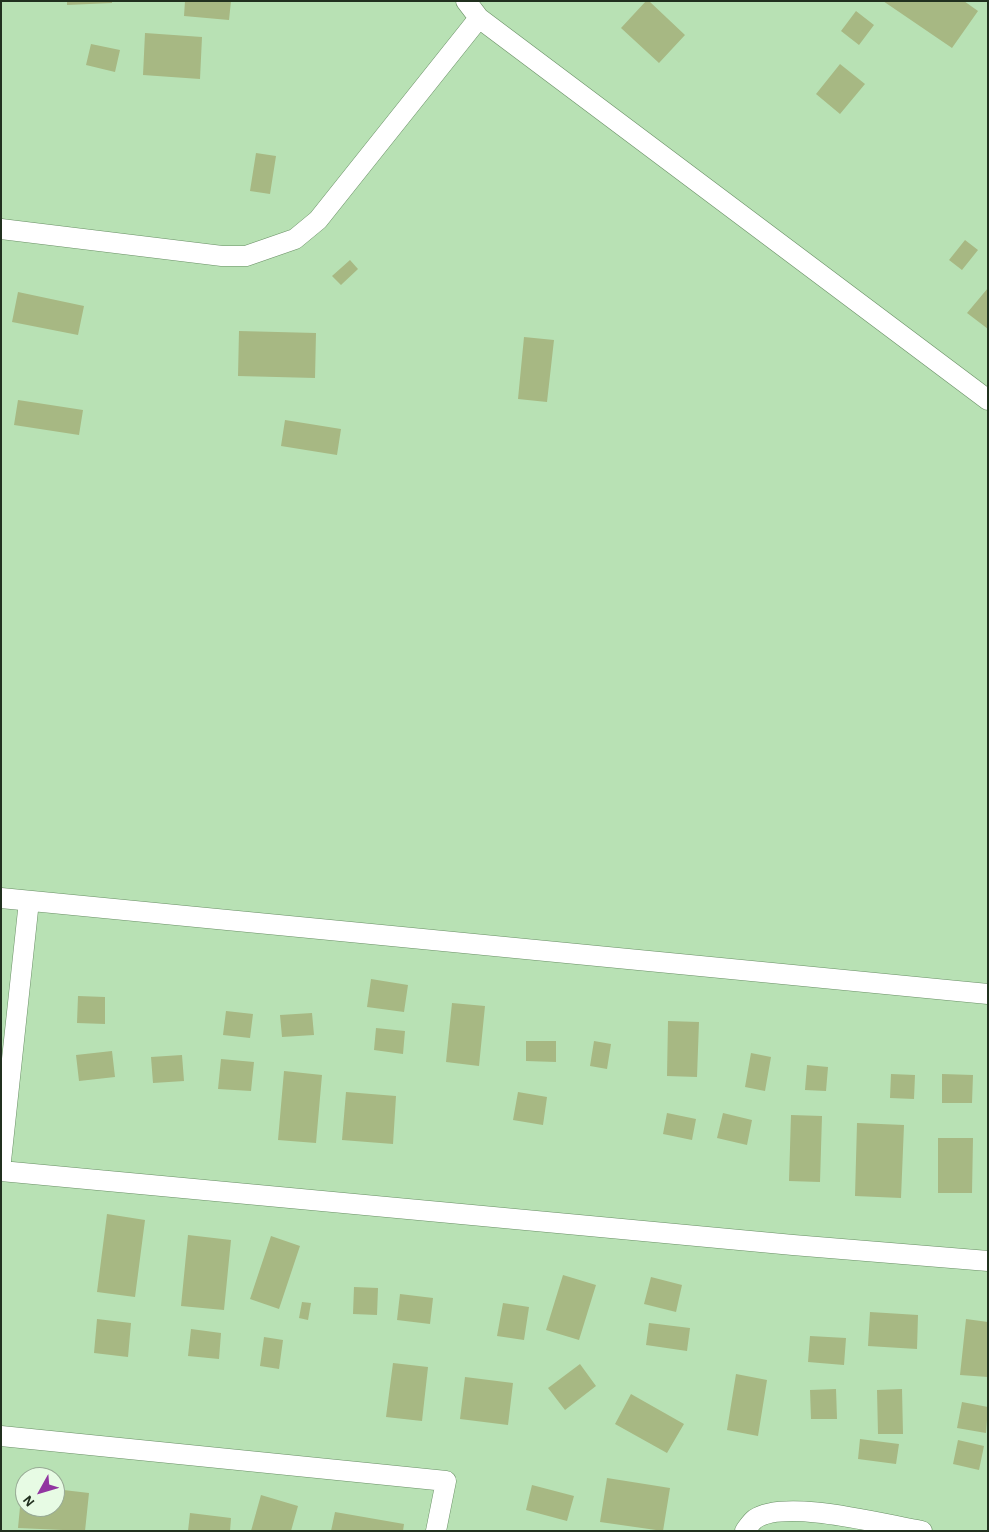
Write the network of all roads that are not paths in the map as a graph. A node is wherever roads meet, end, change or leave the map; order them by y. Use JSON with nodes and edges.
{"nodes":[{"id":1,"x":466,"y":1,"type":"edge"},
{"id":2,"x":479,"y":18,"type":"junction"},
{"id":3,"x":1,"y":228,"type":"edge"},
{"id":4,"x":988,"y":400,"type":"edge"},
{"id":5,"x":1,"y":898,"type":"edge"},
{"id":6,"x":29,"y":901,"type":"junction"},
{"id":7,"x":988,"y":994,"type":"edge"},
{"id":8,"x":1,"y":1161,"type":"edge"},
{"id":9,"x":1,"y":1171,"type":"edge"},
{"id":10,"x":988,"y":1261,"type":"edge"},
{"id":11,"x":1,"y":1436,"type":"edge"},
{"id":12,"x":436,"y":1531,"type":"edge"},
{"id":13,"x":745,"y":1531,"type":"edge"},
{"id":14,"x":922,"y":1531,"type":"edge"}],
"edges":[{"from":1,"to":2,"type":"street"},
{"from":2,"to":3,"type":"street"},
{"from":2,"to":4,"type":"street"},
{"from":5,"to":6,"type":"street"},
{"from":6,"to":7,"type":"street"},
{"from":6,"to":8,"type":"street"},
{"from":9,"to":10,"type":"street"},
{"from":11,"to":12,"type":"street"},
{"from":13,"to":14,"type":"street"}]}
